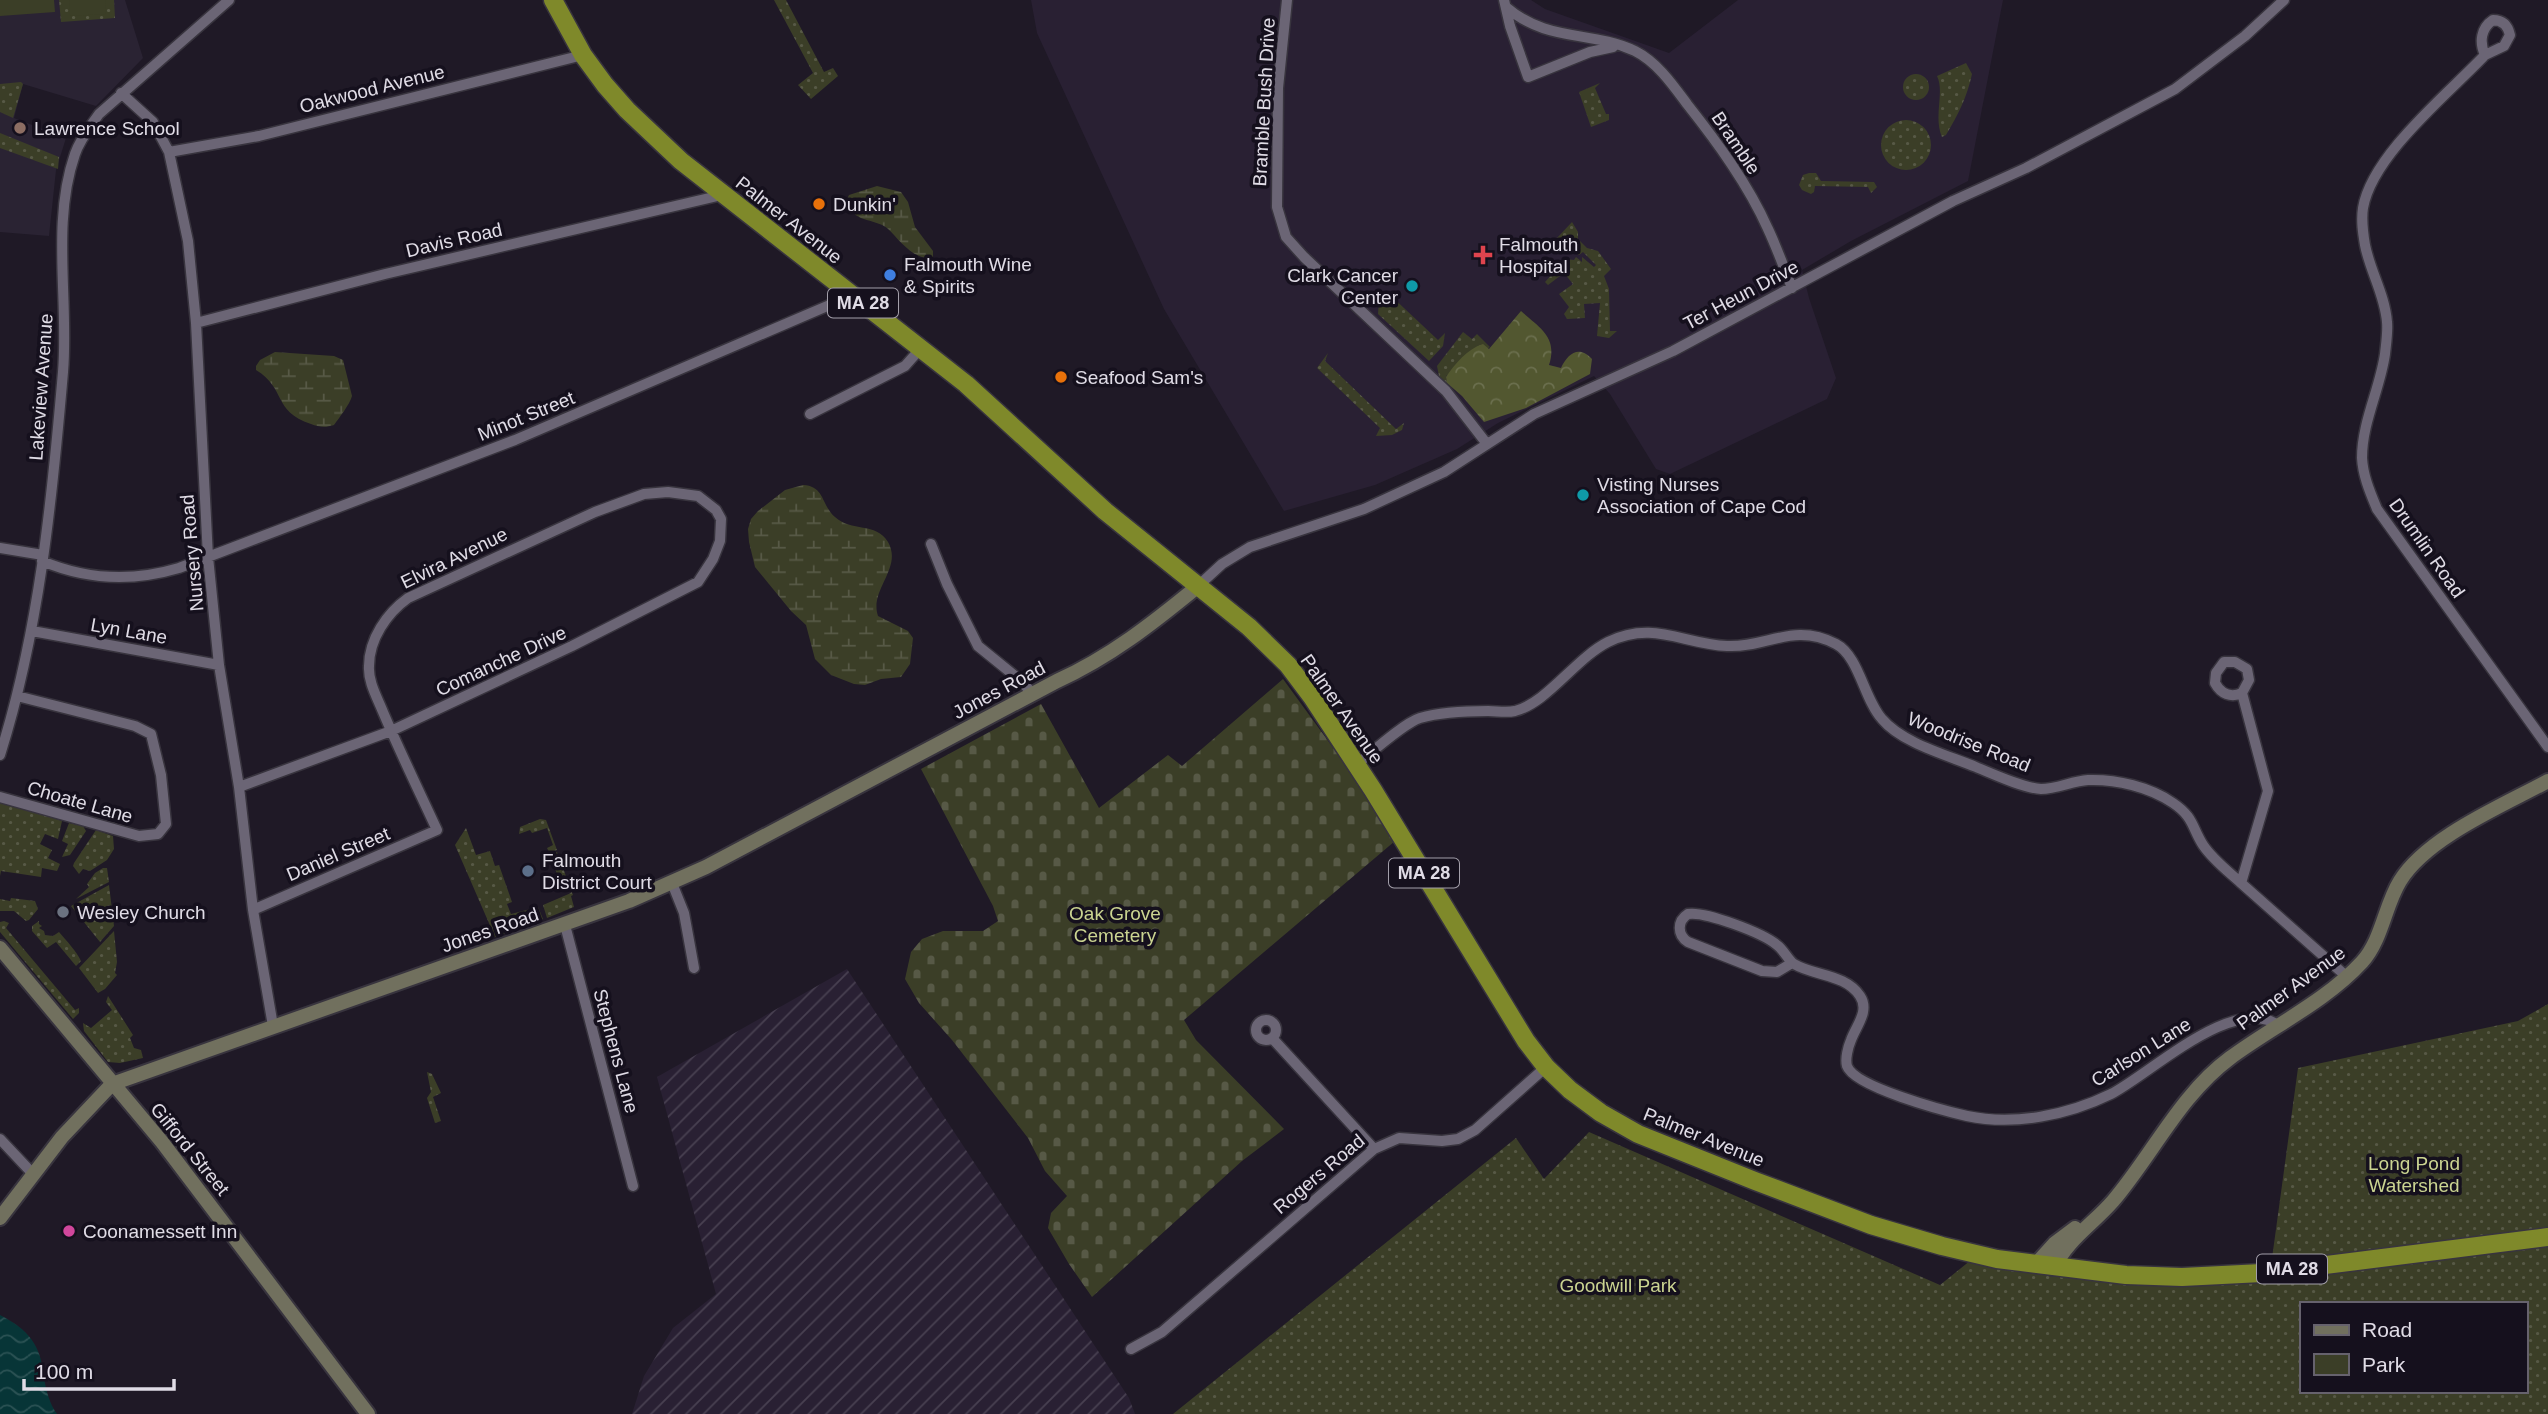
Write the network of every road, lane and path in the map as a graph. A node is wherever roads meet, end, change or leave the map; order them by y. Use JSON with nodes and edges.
{"nodes":[{"id":1,"x":229,"y":0,"type":"edge"},
{"id":2,"x":553,"y":0,"type":"edge"},
{"id":3,"x":1287,"y":0,"type":"edge"},
{"id":4,"x":2284,"y":0,"type":"edge"},
{"id":5,"x":1505,"y":4,"type":"edge"},
{"id":6,"x":1616,"y":46,"type":"junction"},
{"id":7,"x":583,"y":55,"type":"junction"},
{"id":8,"x":2484,"y":55,"type":"dead end"},
{"id":9,"x":121,"y":93,"type":"junction"},
{"id":10,"x":169,"y":152,"type":"junction"},
{"id":11,"x":722,"y":195,"type":"junction"},
{"id":12,"x":1792,"y":288,"type":"junction"},
{"id":13,"x":853,"y":295,"type":"junction"},
{"id":14,"x":196,"y":323,"type":"junction"},
{"id":15,"x":921,"y":348,"type":"junction"},
{"id":16,"x":810,"y":414,"type":"dead end"},
{"id":17,"x":1487,"y":444,"type":"junction"},
{"id":18,"x":716,"y":510,"type":"joint"},
{"id":19,"x":931,"y":544,"type":"dead end"},
{"id":20,"x":0,"y":548,"type":"edge"},
{"id":21,"x":208,"y":557,"type":"junction"},
{"id":22,"x":42,"y":558,"type":"junction"},
{"id":23,"x":1197,"y":587,"type":"junction"},
{"id":24,"x":32,"y":631,"type":"junction"},
{"id":25,"x":219,"y":665,"type":"junction"},
{"id":26,"x":2242,"y":693,"type":"dead end"},
{"id":27,"x":1033,"y":694,"type":"junction"},
{"id":28,"x":17,"y":696,"type":"junction"},
{"id":29,"x":391,"y":732,"type":"junction"},
{"id":30,"x":2548,"y":747,"type":"edge"},
{"id":31,"x":0,"y":755,"type":"edge"},
{"id":32,"x":1356,"y":765,"type":"junction"},
{"id":33,"x":2548,"y":781,"type":"edge"},
{"id":34,"x":239,"y":787,"type":"junction"},
{"id":35,"x":0,"y":797,"type":"edge"},
{"id":36,"x":437,"y":831,"type":"joint"},
{"id":37,"x":672,"y":883,"type":"junction"},
{"id":38,"x":2241,"y":883,"type":"junction"},
{"id":39,"x":253,"y":910,"type":"junction"},
{"id":40,"x":565,"y":925,"type":"junction"},
{"id":41,"x":0,"y":948,"type":"edge"},
{"id":42,"x":1792,"y":963,"type":"junction"},
{"id":43,"x":694,"y":968,"type":"dead end"},
{"id":44,"x":2346,"y":976,"type":"junction"},
{"id":45,"x":273,"y":1026,"type":"junction"},
{"id":46,"x":2279,"y":1026,"type":"junction"},
{"id":47,"x":1272,"y":1038,"type":"dead end"},
{"id":48,"x":1546,"y":1067,"type":"junction"},
{"id":49,"x":112,"y":1084,"type":"junction"},
{"id":50,"x":0,"y":1139,"type":"edge"},
{"id":51,"x":1374,"y":1149,"type":"junction"},
{"id":52,"x":33,"y":1174,"type":"junction"},
{"id":53,"x":633,"y":1186,"type":"dead end"},
{"id":54,"x":0,"y":1219,"type":"edge"},
{"id":55,"x":2096,"y":1219,"type":"junction"},
{"id":56,"x":2548,"y":1237,"type":"edge"},
{"id":57,"x":2035,"y":1265,"type":"junction"},
{"id":58,"x":2054,"y":1268,"type":"junction"},
{"id":59,"x":1131,"y":1349,"type":"dead end"},
{"id":60,"x":368,"y":1414,"type":"edge"}],
"edges":[{"from":1,"to":9,"type":"street","name":"Lakeview Avenue"},
{"from":2,"to":7,"type":"highway","name":"Palmer Avenue","number":"MA 28"},
{"from":3,"to":17,"type":"street","name":"Bramble Bush Drive"},
{"from":4,"to":12,"type":"street","name":"Ter Heun Drive"},
{"from":5,"to":6,"type":"street","name":"Bramble"},
{"from":5,"to":6,"type":"street"},
{"from":6,"to":12,"type":"street","name":"Bramble"},
{"from":7,"to":10,"type":"street","name":"Oakwood Avenue"},
{"from":7,"to":11,"type":"highway","name":"Palmer Avenue","number":"MA 28"},
{"from":8,"to":30,"type":"street","name":"Drumlin Road"},
{"from":9,"to":10,"type":"street","name":"Nursery Road"},
{"from":9,"to":22,"type":"street","name":"Lakeview Avenue"},
{"from":10,"to":14,"type":"street","name":"Nursery Road"},
{"from":11,"to":13,"type":"highway","name":"Palmer Avenue","number":"MA 28"},
{"from":11,"to":14,"type":"street","name":"Davis Road"},
{"from":12,"to":17,"type":"street","name":"Ter Heun Drive"},
{"from":13,"to":15,"type":"highway","name":"Palmer Avenue","number":"MA 28"},
{"from":13,"to":21,"type":"street","name":"Minot Street"},
{"from":14,"to":21,"type":"street","name":"Nursery Road"},
{"from":15,"to":16,"type":"street"},
{"from":15,"to":23,"type":"highway","name":"Palmer Avenue","number":"MA 28"},
{"from":17,"to":23,"type":"street","name":"Ter Heun Drive"},
{"from":18,"to":29,"type":"street","name":"Comanche Drive"},
{"from":18,"to":29,"type":"street","name":"Elvira Avenue"},
{"from":19,"to":27,"type":"street"},
{"from":20,"to":22,"type":"street","name":"Minot Street"},
{"from":21,"to":22,"type":"street","name":"Minot Street"},
{"from":21,"to":25,"type":"street","name":"Nursery Road"},
{"from":22,"to":24,"type":"street","name":"Lakeview Avenue"},
{"from":23,"to":27,"type":"main road","name":"Jones Road"},
{"from":23,"to":32,"type":"highway","name":"Palmer Avenue","number":"MA 28"},
{"from":24,"to":25,"type":"street","name":"Lyn Lane"},
{"from":24,"to":28,"type":"street","name":"Lakeview Avenue"},
{"from":25,"to":34,"type":"street","name":"Nursery Road"},
{"from":26,"to":38,"type":"street"},
{"from":27,"to":37,"type":"main road","name":"Jones Road"},
{"from":28,"to":31,"type":"street","name":"Lakeview Avenue"},
{"from":28,"to":35,"type":"street","name":"Choate Lane"},
{"from":29,"to":34,"type":"street","name":"Comanche Drive"},
{"from":29,"to":36,"type":"street","name":"Elvira Avenue"},
{"from":32,"to":38,"type":"street","name":"Woodrise Road"},
{"from":32,"to":48,"type":"highway","name":"Palmer Avenue","number":"MA 28"},
{"from":33,"to":44,"type":"main road","name":"Palmer Avenue"},
{"from":34,"to":39,"type":"street","name":"Nursery Road"},
{"from":36,"to":39,"type":"street","name":"Daniel Street"},
{"from":37,"to":40,"type":"main road","name":"Jones Road"},
{"from":37,"to":43,"type":"street"},
{"from":38,"to":44,"type":"street","name":"Woodrise Road"},
{"from":39,"to":45,"type":"street","name":"Nursery Road"},
{"from":40,"to":45,"type":"main road","name":"Jones Road"},
{"from":40,"to":53,"type":"street","name":"Stephens Lane"},
{"from":41,"to":49,"type":"main road","name":"Gifford Street"},
{"from":42,"to":42,"type":"street","name":"Carlson Lane"},
{"from":42,"to":46,"type":"street","name":"Carlson Lane"},
{"from":44,"to":46,"type":"main road","name":"Palmer Avenue"},
{"from":45,"to":49,"type":"main road","name":"Jones Road"},
{"from":46,"to":55,"type":"main road","name":"Palmer Avenue"},
{"from":47,"to":51,"type":"street"},
{"from":48,"to":51,"type":"street","name":"Rogers Road"},
{"from":48,"to":57,"type":"highway","name":"Palmer Avenue","number":"MA 28"},
{"from":49,"to":52,"type":"main road","name":"Jones Road"},
{"from":49,"to":60,"type":"main road","name":"Gifford Street"},
{"from":50,"to":52,"type":"street"},
{"from":51,"to":59,"type":"street","name":"Rogers Road"},
{"from":52,"to":54,"type":"main road","name":"Jones Road"},
{"from":55,"to":57,"type":"main road","name":"Palmer Avenue"},
{"from":55,"to":58,"type":"main road","name":"Palmer Avenue"},
{"from":56,"to":58,"type":"highway","number":"MA 28"},
{"from":57,"to":58,"type":"highway","number":"MA 28"}]}
